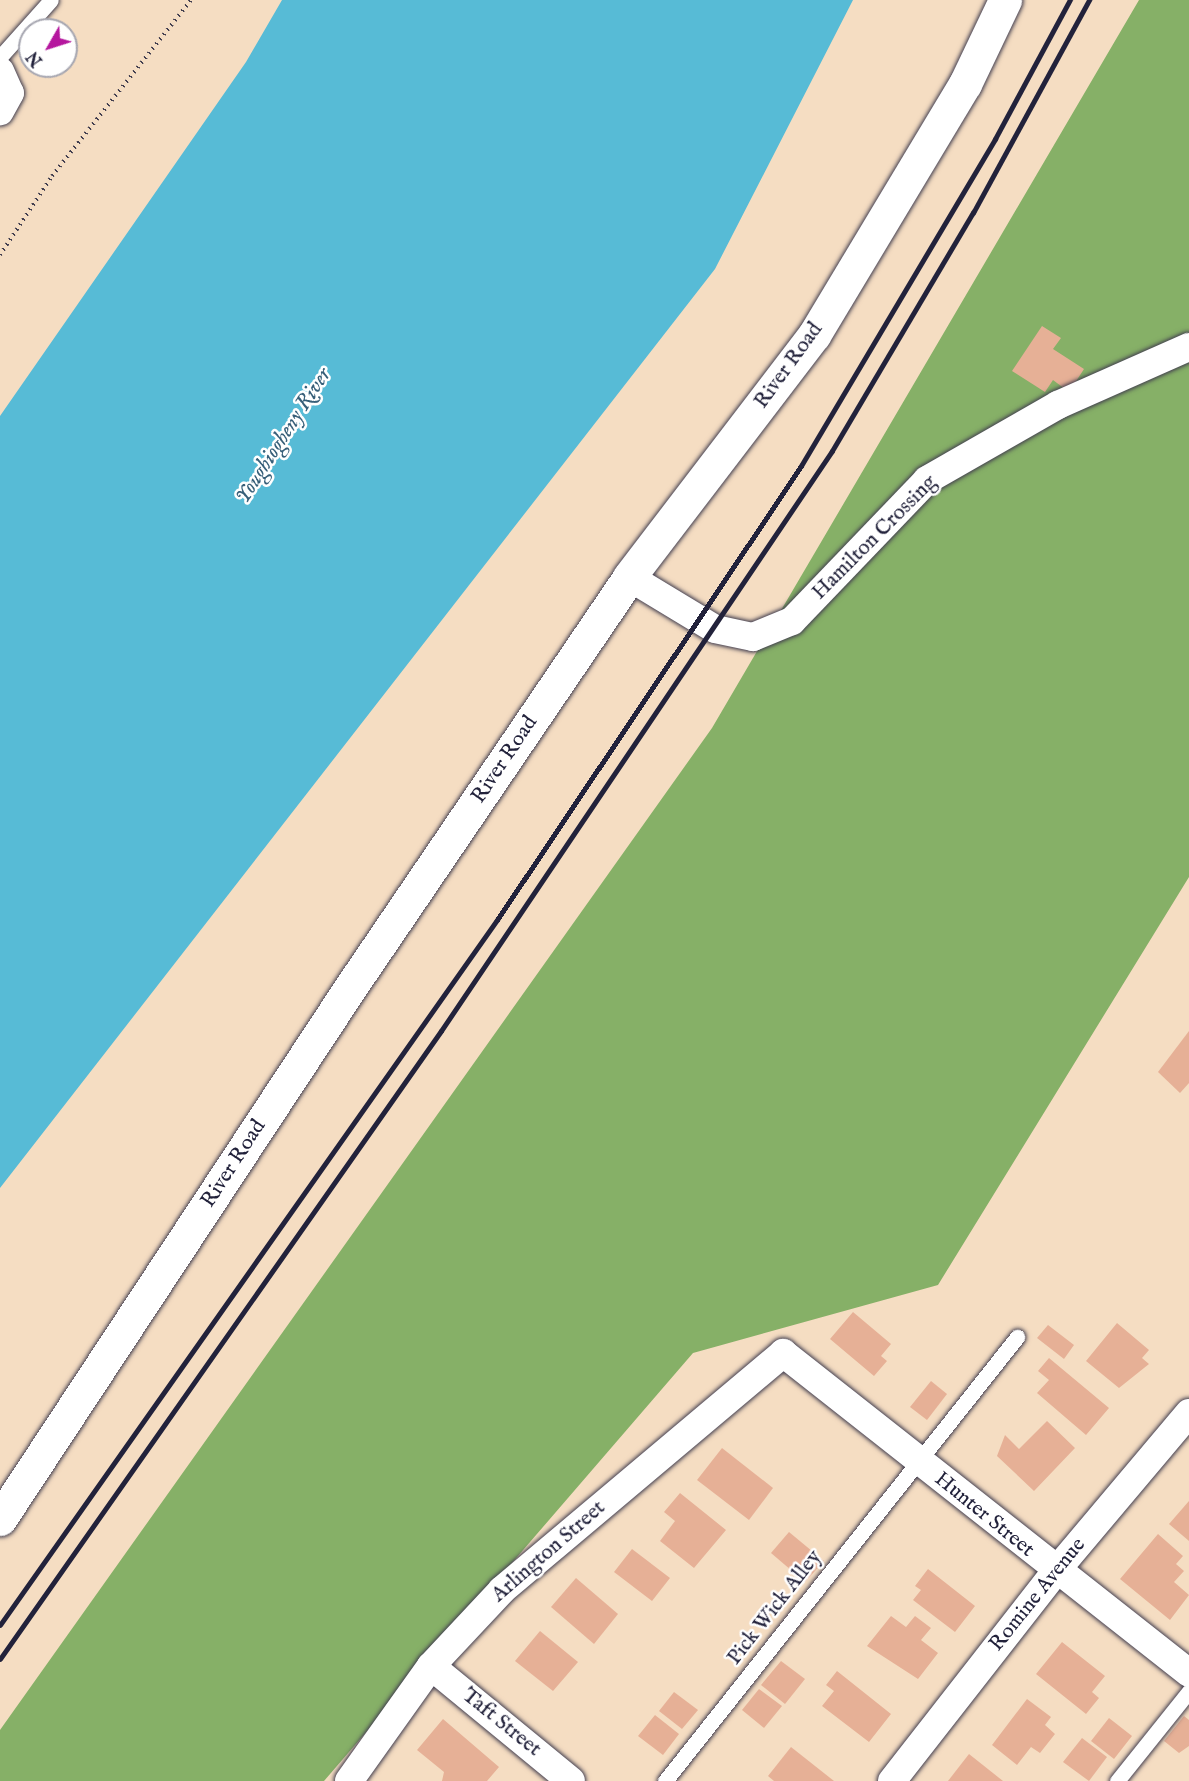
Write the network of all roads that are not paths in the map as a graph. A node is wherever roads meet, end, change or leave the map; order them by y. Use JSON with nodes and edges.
{"nodes":[{"id":1,"x":51,"y":0,"type":"edge"},
{"id":2,"x":1005,"y":0,"type":"edge"},
{"id":3,"x":0,"y":57,"type":"edge"},
{"id":4,"x":0,"y":71,"type":"edge"},
{"id":5,"x":0,"y":111,"type":"edge"},
{"id":6,"x":1189,"y":347,"type":"edge"},
{"id":7,"x":629,"y":577,"type":"junction"},
{"id":8,"x":1017,"y":1337,"type":"dead end"},
{"id":9,"x":783,"y":1353,"type":"joint"},
{"id":10,"x":1189,"y":1413,"type":"edge"},
{"id":11,"x":918,"y":1461,"type":"junction"},
{"id":12,"x":0,"y":1520,"type":"edge"},
{"id":13,"x":1055,"y":1572,"type":"junction"},
{"id":14,"x":431,"y":1666,"type":"junction"},
{"id":15,"x":1189,"y":1673,"type":"edge"},
{"id":16,"x":1189,"y":1691,"type":"edge"},
{"id":17,"x":349,"y":1781,"type":"edge"},
{"id":18,"x":571,"y":1781,"type":"edge"},
{"id":19,"x":665,"y":1781,"type":"edge"},
{"id":20,"x":892,"y":1781,"type":"edge"},
{"id":21,"x":1117,"y":1781,"type":"edge"}],
"edges":[{"from":1,"to":3,"type":"lane"},
{"from":2,"to":7,"type":"street","name":"River Road"},
{"from":4,"to":5,"type":"street"},
{"from":6,"to":7,"type":"street","name":"Hamilton Crossing"},
{"from":7,"to":12,"type":"street","name":"River Road"},
{"from":8,"to":11,"type":"lane","name":"Pick Wick Alley"},
{"from":9,"to":11,"type":"street","name":"Hunter Street"},
{"from":9,"to":14,"type":"street","name":"Arlington Street"},
{"from":10,"to":13,"type":"street","name":"Romine Avenue"},
{"from":11,"to":13,"type":"street","name":"Hunter Street"},
{"from":11,"to":19,"type":"lane","name":"Pick Wick Alley"},
{"from":13,"to":15,"type":"street","name":"Hunter Street"},
{"from":13,"to":20,"type":"street","name":"Romine Avenue"},
{"from":14,"to":17,"type":"street","name":"Arlington Street"},
{"from":14,"to":18,"type":"street","name":"Taft Street"},
{"from":16,"to":21,"type":"lane"}]}
